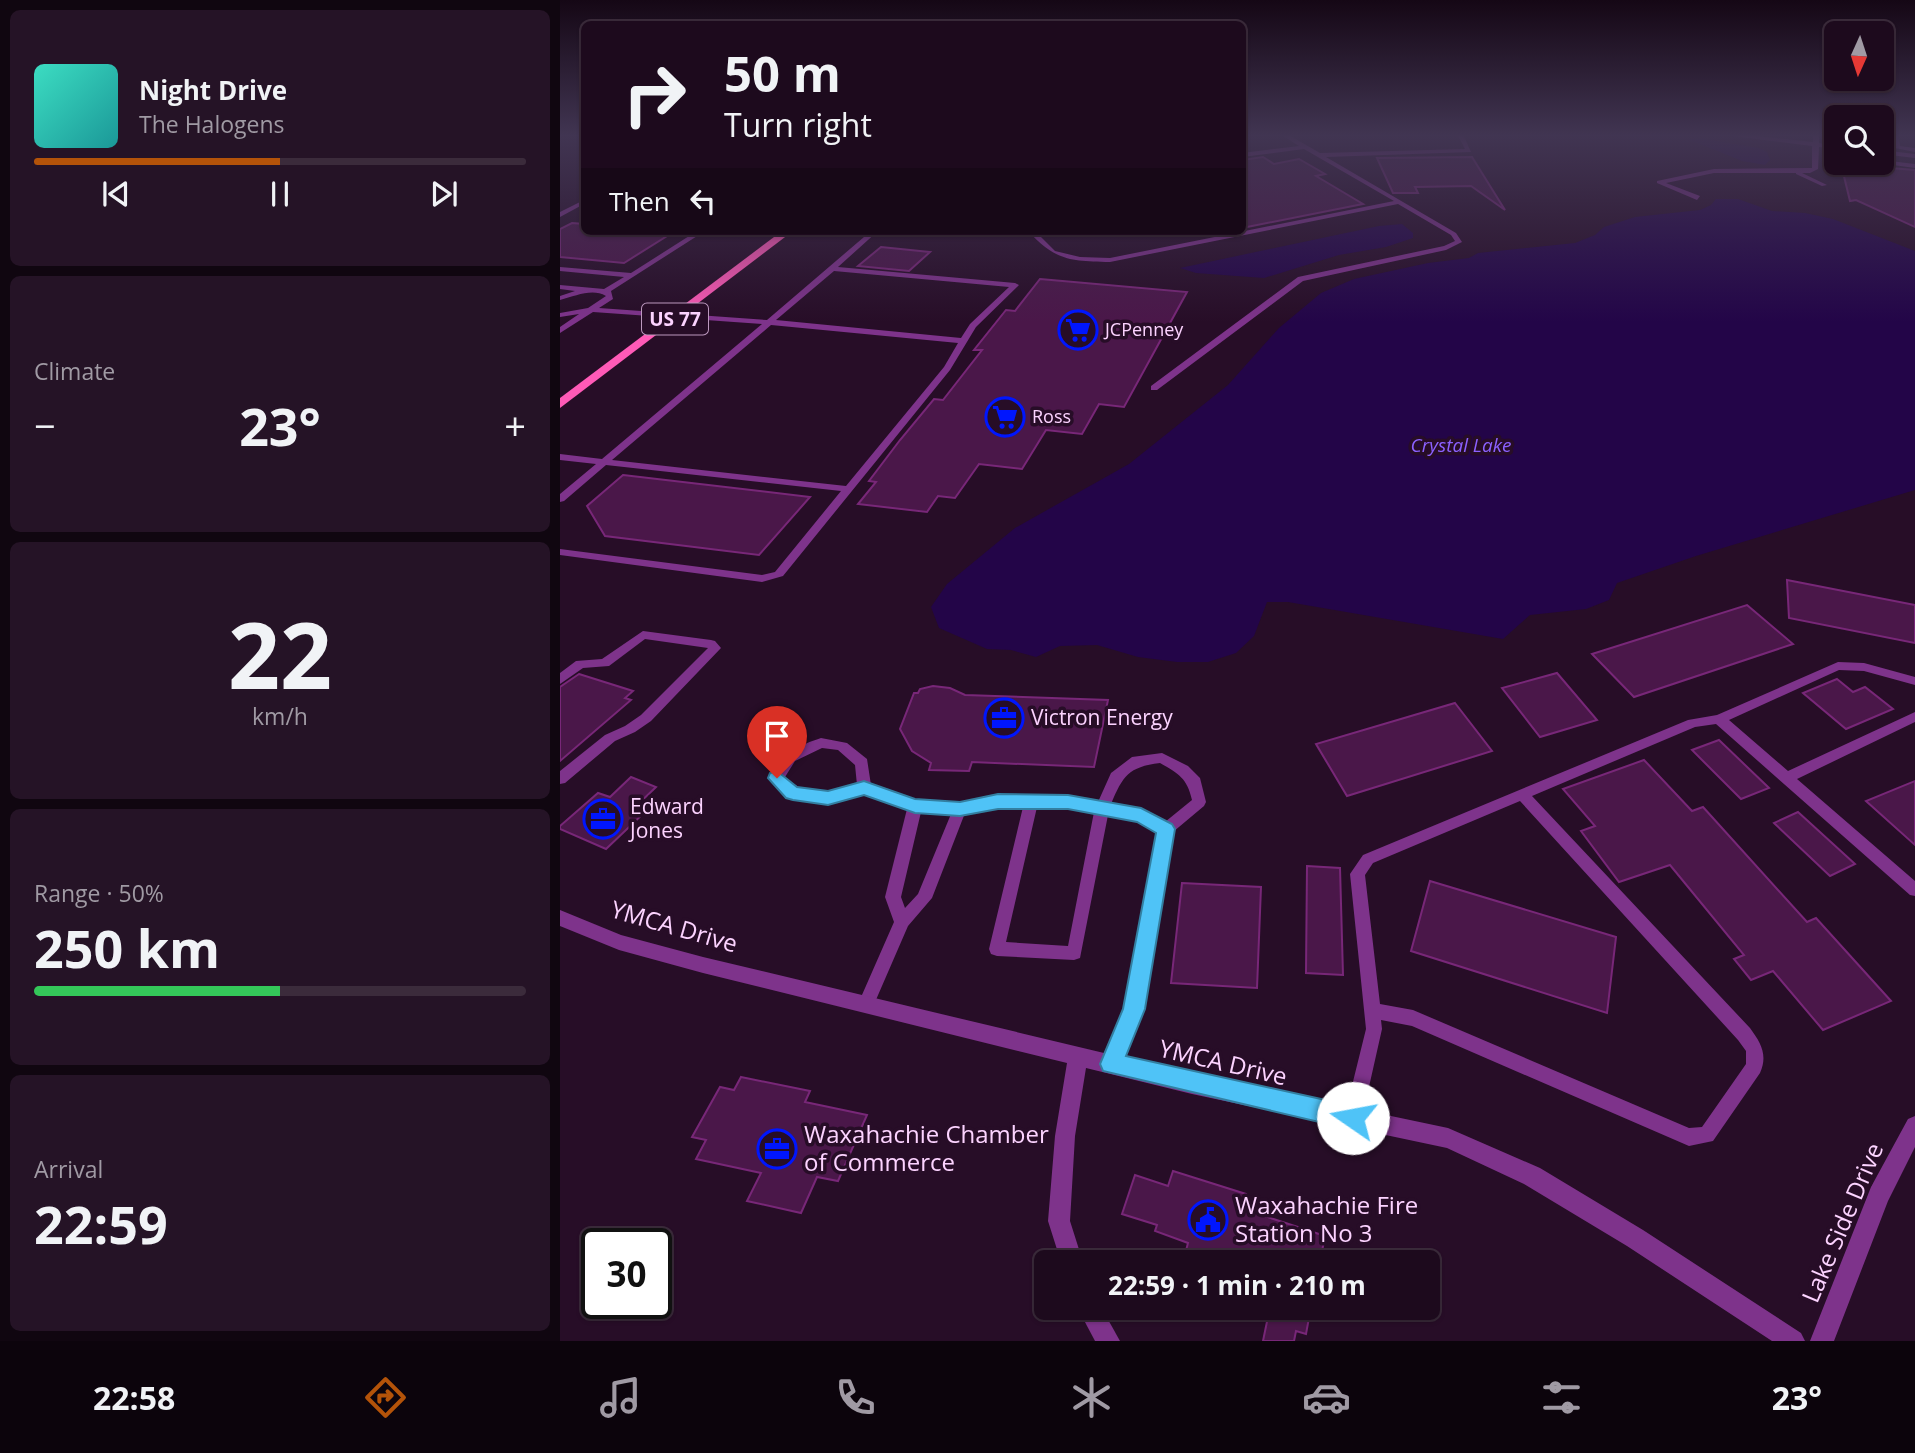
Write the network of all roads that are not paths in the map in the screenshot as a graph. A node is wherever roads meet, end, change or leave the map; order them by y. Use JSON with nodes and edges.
{"nodes":[{"id":1,"x":1390,"y":197,"type":"edge"},
{"id":2,"x":1694,"y":197,"type":"edge"},
{"id":3,"x":1697,"y":198,"type":"dead end"},
{"id":4,"x":1400,"y":202,"type":"junction"},
{"id":5,"x":581,"y":204,"type":"edge"},
{"id":6,"x":563,"y":214,"type":"edge"},
{"id":7,"x":581,"y":214,"type":"edge"},
{"id":8,"x":1246,"y":233,"type":"edge"},
{"id":9,"x":696,"y":235,"type":"edge"},
{"id":10,"x":783,"y":235,"type":"edge"},
{"id":11,"x":870,"y":235,"type":"edge"},
{"id":12,"x":1035,"y":235,"type":"edge"},
{"id":13,"x":1235,"y":235,"type":"edge"},
{"id":14,"x":560,"y":269,"type":"edge"},
{"id":15,"x":831,"y":269,"type":"junction"},
{"id":16,"x":631,"y":275,"type":"junction"},
{"id":17,"x":560,"y":287,"type":"edge"},
{"id":18,"x":586,"y":289,"type":"junction"},
{"id":19,"x":605,"y":292,"type":"junction"},
{"id":20,"x":560,"y":298,"type":"edge"},
{"id":21,"x":592,"y":310,"type":"junction"},
{"id":22,"x":560,"y":315,"type":"edge"},
{"id":23,"x":678,"y":316,"type":"junction"},
{"id":24,"x":768,"y":323,"type":"junction"},
{"id":25,"x":560,"y":331,"type":"edge"},
{"id":26,"x":963,"y":341,"type":"junction"},
{"id":27,"x":1154,"y":388,"type":"dead end"},
{"id":28,"x":560,"y":404,"type":"edge"},
{"id":29,"x":560,"y":457,"type":"edge"},
{"id":30,"x":604,"y":462,"type":"junction"},
{"id":31,"x":846,"y":489,"type":"junction"},
{"id":32,"x":560,"y":499,"type":"edge"},
{"id":33,"x":560,"y":552,"type":"edge"},
{"id":34,"x":560,"y":680,"type":"edge"},
{"id":35,"x":1915,"y":681,"type":"edge"},
{"id":36,"x":1915,"y":717,"type":"edge"},
{"id":37,"x":1719,"y":719,"type":"junction"},
{"id":38,"x":1787,"y":778,"type":"junction"},
{"id":39,"x":560,"y":779,"type":"edge"},
{"id":40,"x":864,"y":788,"type":"junction"},
{"id":41,"x":1522,"y":795,"type":"junction"},
{"id":42,"x":1031,"y":802,"type":"junction"},
{"id":43,"x":915,"y":806,"type":"junction"},
{"id":44,"x":1102,"y":808,"type":"junction"},
{"id":45,"x":960,"y":809,"type":"junction"},
{"id":46,"x":1166,"y":829,"type":"junction"},
{"id":47,"x":1915,"y":890,"type":"edge"},
{"id":48,"x":560,"y":918,"type":"edge"},
{"id":49,"x":902,"y":922,"type":"junction"},
{"id":50,"x":866,"y":1004,"type":"junction"},
{"id":51,"x":1373,"y":1011,"type":"junction"},
{"id":52,"x":1077,"y":1055,"type":"junction"},
{"id":53,"x":1111,"y":1064,"type":"junction"},
{"id":54,"x":1353,"y":1118,"type":"junction"},
{"id":55,"x":1915,"y":1126,"type":"edge"},
{"id":56,"x":1068,"y":1250,"type":"edge"},
{"id":57,"x":1095,"y":1320,"type":"edge"},
{"id":58,"x":1108,"y":1341,"type":"edge"},
{"id":59,"x":1793,"y":1341,"type":"edge"},
{"id":60,"x":1822,"y":1341,"type":"edge"}],
"edges":[{"from":1,"to":4,"type":"lane"},
{"from":2,"to":3,"type":"street"},
{"from":4,"to":8,"type":"lane"},
{"from":4,"to":27,"type":"lane"},
{"from":5,"to":6,"type":"lane"},
{"from":6,"to":7,"type":"lane"},
{"from":9,"to":16,"type":"lane"},
{"from":10,"to":23,"type":"main road","number":"US 77"},
{"from":11,"to":15,"type":"lane"},
{"from":12,"to":13,"type":"lane"},
{"from":14,"to":16,"type":"lane"},
{"from":15,"to":24,"type":"lane"},
{"from":15,"to":26,"type":"lane"},
{"from":16,"to":19,"type":"lane"},
{"from":17,"to":18,"type":"lane"},
{"from":18,"to":19,"type":"lane"},
{"from":18,"to":20,"type":"lane"},
{"from":19,"to":21,"type":"lane"},
{"from":21,"to":22,"type":"lane"},
{"from":21,"to":23,"type":"lane"},
{"from":21,"to":25,"type":"lane"},
{"from":23,"to":24,"type":"lane"},
{"from":23,"to":28,"type":"main road","number":"US 77"},
{"from":24,"to":26,"type":"lane"},
{"from":24,"to":30,"type":"lane"},
{"from":26,"to":31,"type":"lane"},
{"from":29,"to":30,"type":"lane"},
{"from":30,"to":31,"type":"lane"},
{"from":30,"to":32,"type":"lane"},
{"from":31,"to":33,"type":"lane"},
{"from":34,"to":39,"type":"lane"},
{"from":35,"to":37,"type":"lane"},
{"from":36,"to":38,"type":"lane"},
{"from":37,"to":38,"type":"lane"},
{"from":37,"to":41,"type":"lane"},
{"from":38,"to":47,"type":"lane"},
{"from":40,"to":40,"type":"lane"},
{"from":40,"to":43,"type":"lane"},
{"from":41,"to":51,"type":"lane"},
{"from":41,"to":51,"type":"lane"},
{"from":42,"to":44,"type":"lane"},
{"from":42,"to":44,"type":"lane"},
{"from":42,"to":45,"type":"lane"},
{"from":43,"to":45,"type":"lane"},
{"from":43,"to":49,"type":"lane"},
{"from":44,"to":46,"type":"lane"},
{"from":44,"to":46,"type":"lane"},
{"from":45,"to":49,"type":"lane"},
{"from":46,"to":53,"type":"lane"},
{"from":48,"to":50,"type":"street","name":"YMCA Drive"},
{"from":49,"to":50,"type":"lane"},
{"from":50,"to":52,"type":"street","name":"YMCA Drive"},
{"from":51,"to":54,"type":"lane"},
{"from":52,"to":53,"type":"street","name":"YMCA Drive"},
{"from":52,"to":56,"type":"street"},
{"from":53,"to":54,"type":"street","name":"YMCA Drive"},
{"from":54,"to":59,"type":"street","name":"YMCA Drive"},
{"from":55,"to":60,"type":"street","name":"Lake Side Drive"},
{"from":57,"to":58,"type":"street"}]}
